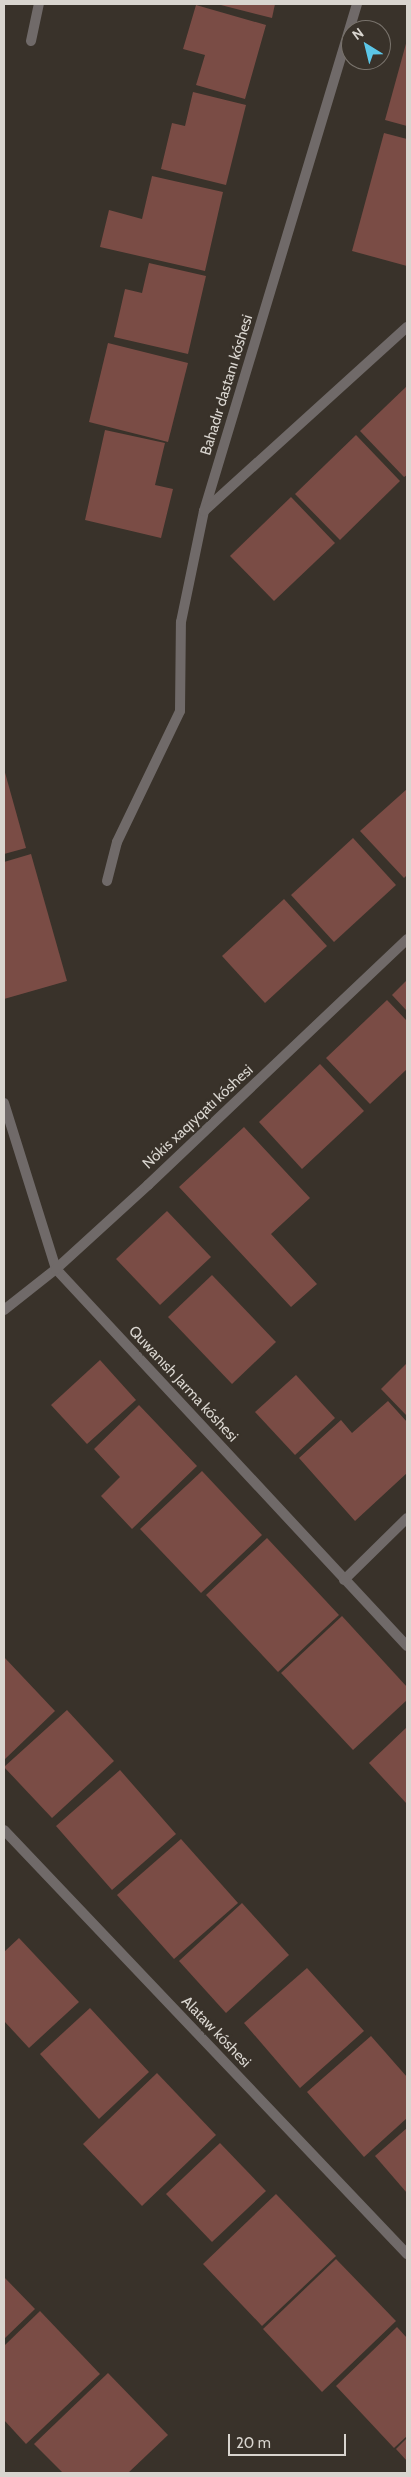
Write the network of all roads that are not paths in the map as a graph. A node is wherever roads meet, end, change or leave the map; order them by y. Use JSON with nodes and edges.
{"nodes":[{"id":1,"x":39,"y":4,"type":"edge"},
{"id":2,"x":357,"y":4,"type":"edge"},
{"id":3,"x":31,"y":41,"type":"dead end"},
{"id":4,"x":407,"y":327,"type":"edge"},
{"id":5,"x":204,"y":512,"type":"junction"},
{"id":6,"x":107,"y":881,"type":"dead end"},
{"id":7,"x":407,"y":939,"type":"edge"},
{"id":8,"x":4,"y":1103,"type":"edge"},
{"id":9,"x":56,"y":1269,"type":"junction"},
{"id":10,"x":4,"y":1310,"type":"edge"},
{"id":11,"x":407,"y":1518,"type":"edge"},
{"id":12,"x":344,"y":1580,"type":"junction"},
{"id":13,"x":407,"y":1646,"type":"edge"},
{"id":14,"x":4,"y":1830,"type":"edge"},
{"id":15,"x":407,"y":2254,"type":"edge"}],
"edges":[{"from":1,"to":3,"type":"street"},
{"from":2,"to":5,"type":"street","name":"Bahadır dastanı kóshesi"},
{"from":4,"to":5,"type":"street"},
{"from":5,"to":6,"type":"street","name":"Bahadır dastanı kóshesi"},
{"from":7,"to":9,"type":"street","name":"Nókis xaqıyqatı kóshesi"},
{"from":8,"to":9,"type":"street","name":"Quwanısh Jarma kóshesi"},
{"from":9,"to":10,"type":"street","name":"Nókis xaqıyqatı kóshesi"},
{"from":9,"to":12,"type":"street","name":"Quwanısh Jarma kóshesi"},
{"from":11,"to":12,"type":"street"},
{"from":12,"to":13,"type":"street","name":"Quwanısh Jarma kóshesi"},
{"from":14,"to":15,"type":"street","name":"Alataw kóshesi"}]}
